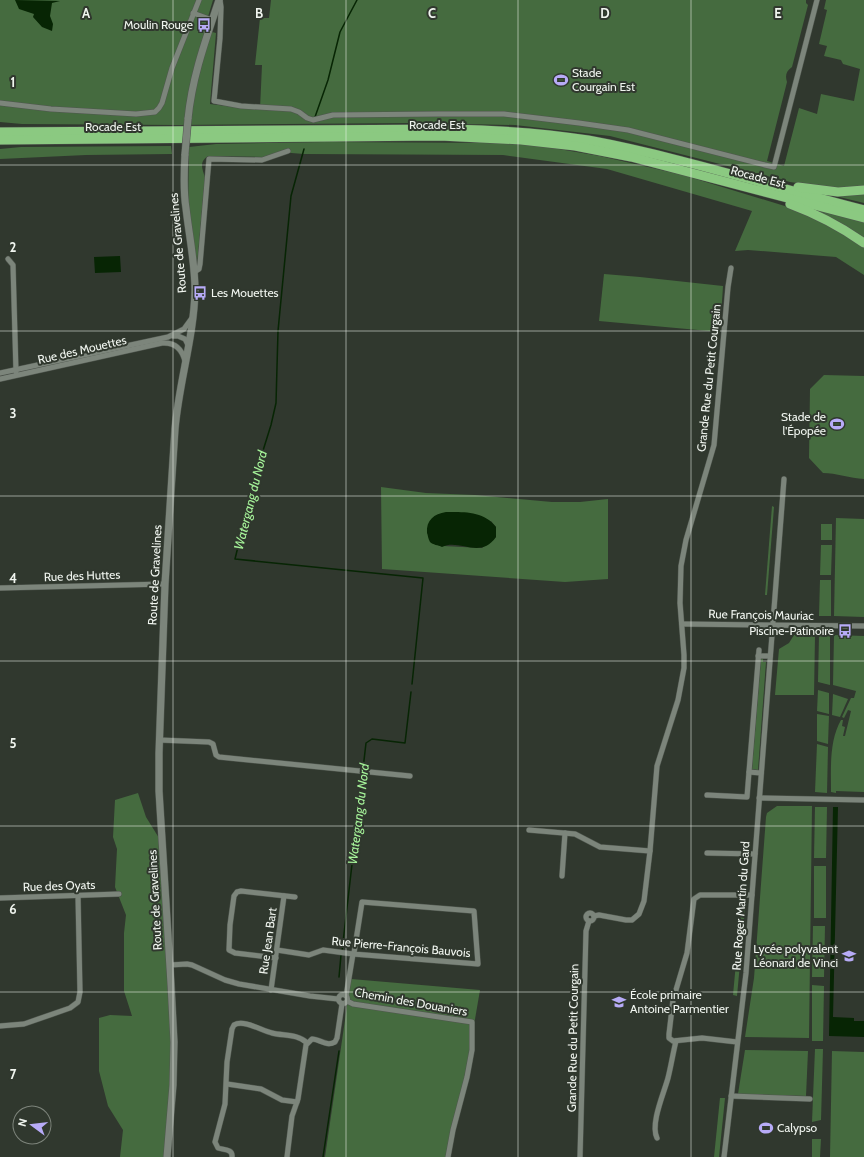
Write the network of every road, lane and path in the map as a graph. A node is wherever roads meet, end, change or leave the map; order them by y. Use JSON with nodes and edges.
{"nodes":[{"id":1,"x":199,"y":0,"type":"edge"},
{"id":2,"x":219,"y":0,"type":"edge"},
{"id":3,"x":818,"y":0,"type":"edge"},
{"id":4,"x":193,"y":13,"type":"junction"},
{"id":5,"x":212,"y":20,"type":"junction"},
{"id":6,"x":0,"y":103,"type":"edge"},
{"id":7,"x":0,"y":127,"type":"edge"},
{"id":8,"x":0,"y":132,"type":"edge"},
{"id":9,"x":20,"y":132,"type":"junction"},
{"id":10,"x":62,"y":139,"type":"junction"},
{"id":11,"x":0,"y":140,"type":"edge"},
{"id":12,"x":0,"y":145,"type":"edge"},
{"id":13,"x":288,"y":151,"type":"dead end"},
{"id":14,"x":713,"y":178,"type":"junction"},
{"id":15,"x":767,"y":184,"type":"junction"},
{"id":16,"x":864,"y":190,"type":"edge"},
{"id":17,"x":864,"y":210,"type":"edge"},
{"id":18,"x":864,"y":218,"type":"edge"},
{"id":19,"x":864,"y":243,"type":"edge"},
{"id":20,"x":8,"y":258,"type":"dead end"},
{"id":21,"x":731,"y":268,"type":"dead end"},
{"id":22,"x":194,"y":272,"type":"junction"},
{"id":23,"x":193,"y":316,"type":"junction"},
{"id":24,"x":191,"y":332,"type":"junction"},
{"id":25,"x":185,"y":339,"type":"junction"},
{"id":26,"x":169,"y":340,"type":"junction"},
{"id":27,"x":188,"y":348,"type":"junction"},
{"id":28,"x":185,"y":364,"type":"junction"},
{"id":29,"x":16,"y":369,"type":"junction"},
{"id":30,"x":0,"y":373,"type":"edge"},
{"id":31,"x":17,"y":375,"type":"junction"},
{"id":32,"x":0,"y":379,"type":"edge"},
{"id":33,"x":784,"y":479,"type":"dead end"},
{"id":34,"x":165,"y":584,"type":"junction"},
{"id":35,"x":0,"y":588,"type":"edge"},
{"id":36,"x":682,"y":624,"type":"junction"},
{"id":37,"x":772,"y":626,"type":"junction"},
{"id":38,"x":864,"y":626,"type":"edge"},
{"id":39,"x":770,"y":656,"type":"junction"},
{"id":40,"x":159,"y":740,"type":"junction"},
{"id":41,"x":749,"y":772,"type":"junction"},
{"id":42,"x":761,"y":772,"type":"junction"},
{"id":43,"x":410,"y":776,"type":"dead end"},
{"id":44,"x":707,"y":795,"type":"dead end"},
{"id":45,"x":759,"y":798,"type":"junction"},
{"id":46,"x":864,"y":800,"type":"edge"},
{"id":47,"x":529,"y":830,"type":"dead end"},
{"id":48,"x":565,"y":833,"type":"junction"},
{"id":49,"x":650,"y":851,"type":"junction"},
{"id":50,"x":707,"y":853,"type":"dead end"},
{"id":51,"x":755,"y":854,"type":"junction"},
{"id":52,"x":562,"y":876,"type":"dead end"},
{"id":53,"x":119,"y":894,"type":"dead end"},
{"id":54,"x":752,"y":895,"type":"junction"},
{"id":55,"x":78,"y":896,"type":"junction"},
{"id":56,"x":284,"y":896,"type":"junction"},
{"id":57,"x":295,"y":897,"type":"dead end"},
{"id":58,"x":0,"y":898,"type":"edge"},
{"id":59,"x":277,"y":950,"type":"junction"},
{"id":60,"x":353,"y":954,"type":"junction"},
{"id":61,"x":276,"y":958,"type":"junction"},
{"id":62,"x":170,"y":965,"type":"junction"},
{"id":63,"x":271,"y":990,"type":"junction"},
{"id":64,"x":338,"y":999,"type":"junction"},
{"id":65,"x":345,"y":1000,"type":"junction"},
{"id":66,"x":0,"y":1026,"type":"edge"},
{"id":67,"x":676,"y":1041,"type":"junction"},
{"id":68,"x":737,"y":1042,"type":"junction"},
{"id":69,"x":307,"y":1043,"type":"junction"},
{"id":70,"x":227,"y":1084,"type":"junction"},
{"id":71,"x":731,"y":1096,"type":"junction"},
{"id":72,"x":810,"y":1099,"type":"dead end"},
{"id":73,"x":297,"y":1102,"type":"junction"},
{"id":74,"x":657,"y":1138,"type":"dead end"},
{"id":75,"x":167,"y":1157,"type":"edge"},
{"id":76,"x":232,"y":1157,"type":"edge"},
{"id":77,"x":287,"y":1157,"type":"edge"},
{"id":78,"x":448,"y":1157,"type":"edge"},
{"id":79,"x":580,"y":1157,"type":"edge"},
{"id":80,"x":724,"y":1157,"type":"edge"}],
"edges":[{"from":1,"to":4,"type":"street"},
{"from":2,"to":3,"type":"street"},
{"from":2,"to":5,"type":"main road","name":"Route de Gravelines"},
{"from":4,"to":5,"type":"street"},
{"from":4,"to":6,"type":"street"},
{"from":5,"to":22,"type":"main road","name":"Route de Gravelines","bridge":true},
{"from":7,"to":9,"type":"highway"},
{"from":8,"to":9,"type":"highway","name":"Rocade Est"},
{"from":9,"to":15,"type":"highway","name":"Rocade Est"},
{"from":10,"to":11,"type":"highway","name":"Rocade Est"},
{"from":10,"to":12,"type":"highway"},
{"from":10,"to":14,"type":"highway","name":"Rocade Est"},
{"from":13,"to":22,"type":"street"},
{"from":14,"to":18,"type":"highway","name":"Rocade Est"},
{"from":14,"to":19,"type":"highway"},
{"from":15,"to":16,"type":"highway"},
{"from":15,"to":17,"type":"highway","name":"Rocade Est"},
{"from":20,"to":29,"type":"street"},
{"from":21,"to":36,"type":"street","name":"Grande Rue du Petit Courgain"},
{"from":22,"to":23,"type":"main road","name":"Route de Gravelines"},
{"from":23,"to":24,"type":"main road","name":"Route de Gravelines"},
{"from":23,"to":26,"type":"street","name":"Rue des Mouettes"},
{"from":24,"to":25,"type":"street"},
{"from":24,"to":27,"type":"main road","name":"Route de Gravelines"},
{"from":25,"to":26,"type":"street","name":"Rue des Mouettes"},
{"from":25,"to":27,"type":"street"},
{"from":26,"to":28,"type":"street"},
{"from":26,"to":29,"type":"street","name":"Rue des Mouettes"},
{"from":26,"to":31,"type":"street","name":"Rue des Mouettes"},
{"from":27,"to":28,"type":"main road","name":"Route de Gravelines"},
{"from":28,"to":34,"type":"main road","name":"Route de Gravelines"},
{"from":29,"to":30,"type":"street","name":"Rue des Mouettes"},
{"from":29,"to":31,"type":"street"},
{"from":31,"to":32,"type":"street","name":"Rue des Mouettes"},
{"from":33,"to":37,"type":"street","name":"Rue Roger Martin du Gard"},
{"from":34,"to":35,"type":"street","name":"Rue des Huttes"},
{"from":34,"to":40,"type":"main road","name":"Route de Gravelines"},
{"from":36,"to":37,"type":"street","name":"Rue François Mauriac"},
{"from":36,"to":49,"type":"street","name":"Grande Rue du Petit Courgain"},
{"from":37,"to":38,"type":"street","name":"Rue François Mauriac"},
{"from":37,"to":39,"type":"street","name":"Rue Roger Martin du Gard"},
{"from":39,"to":41,"type":"street"},
{"from":39,"to":42,"type":"street","name":"Rue Roger Martin du Gard"},
{"from":40,"to":43,"type":"street"},
{"from":40,"to":62,"type":"main road","name":"Route de Gravelines"},
{"from":41,"to":42,"type":"street"},
{"from":41,"to":44,"type":"street"},
{"from":42,"to":45,"type":"street","name":"Rue Roger Martin du Gard"},
{"from":45,"to":46,"type":"street"},
{"from":45,"to":51,"type":"street","name":"Rue Roger Martin du Gard"},
{"from":47,"to":48,"type":"street"},
{"from":48,"to":49,"type":"street"},
{"from":48,"to":52,"type":"street"},
{"from":49,"to":79,"type":"street","name":"Grande Rue du Petit Courgain"},
{"from":50,"to":51,"type":"street"},
{"from":51,"to":54,"type":"street","name":"Rue Roger Martin du Gard"},
{"from":53,"to":55,"type":"street","name":"Rue des Oyats"},
{"from":54,"to":67,"type":"street"},
{"from":54,"to":68,"type":"street","name":"Rue Roger Martin du Gard"},
{"from":55,"to":58,"type":"street","name":"Rue des Oyats"},
{"from":55,"to":66,"type":"street"},
{"from":56,"to":57,"type":"street"},
{"from":56,"to":59,"type":"street","name":"Rue Jean Bart"},
{"from":56,"to":61,"type":"street"},
{"from":59,"to":60,"type":"street","name":"Rue Pierre-François Bauvois"},
{"from":59,"to":61,"type":"street","name":"Rue Jean Bart"},
{"from":60,"to":60,"type":"street","name":"Rue Pierre-François Bauvois"},
{"from":60,"to":65,"type":"street"},
{"from":61,"to":63,"type":"street","name":"Rue Jean Bart"},
{"from":62,"to":63,"type":"street","name":"Chemin des Douaniers"},
{"from":62,"to":75,"type":"main road","name":"Route de Gravelines"},
{"from":63,"to":64,"type":"street","name":"Chemin des Douaniers"},
{"from":64,"to":65,"type":"street"},
{"from":64,"to":65,"type":"street"},
{"from":65,"to":69,"type":"street"},
{"from":65,"to":78,"type":"street","name":"Chemin des Douaniers"},
{"from":67,"to":68,"type":"street"},
{"from":67,"to":74,"type":"street"},
{"from":68,"to":71,"type":"street","name":"Rue Roger Martin du Gard"},
{"from":69,"to":70,"type":"street"},
{"from":69,"to":73,"type":"street"},
{"from":70,"to":73,"type":"street"},
{"from":70,"to":76,"type":"street"},
{"from":71,"to":72,"type":"street"},
{"from":71,"to":80,"type":"street","name":"Rue Roger Martin du Gard"},
{"from":73,"to":77,"type":"street"}]}
